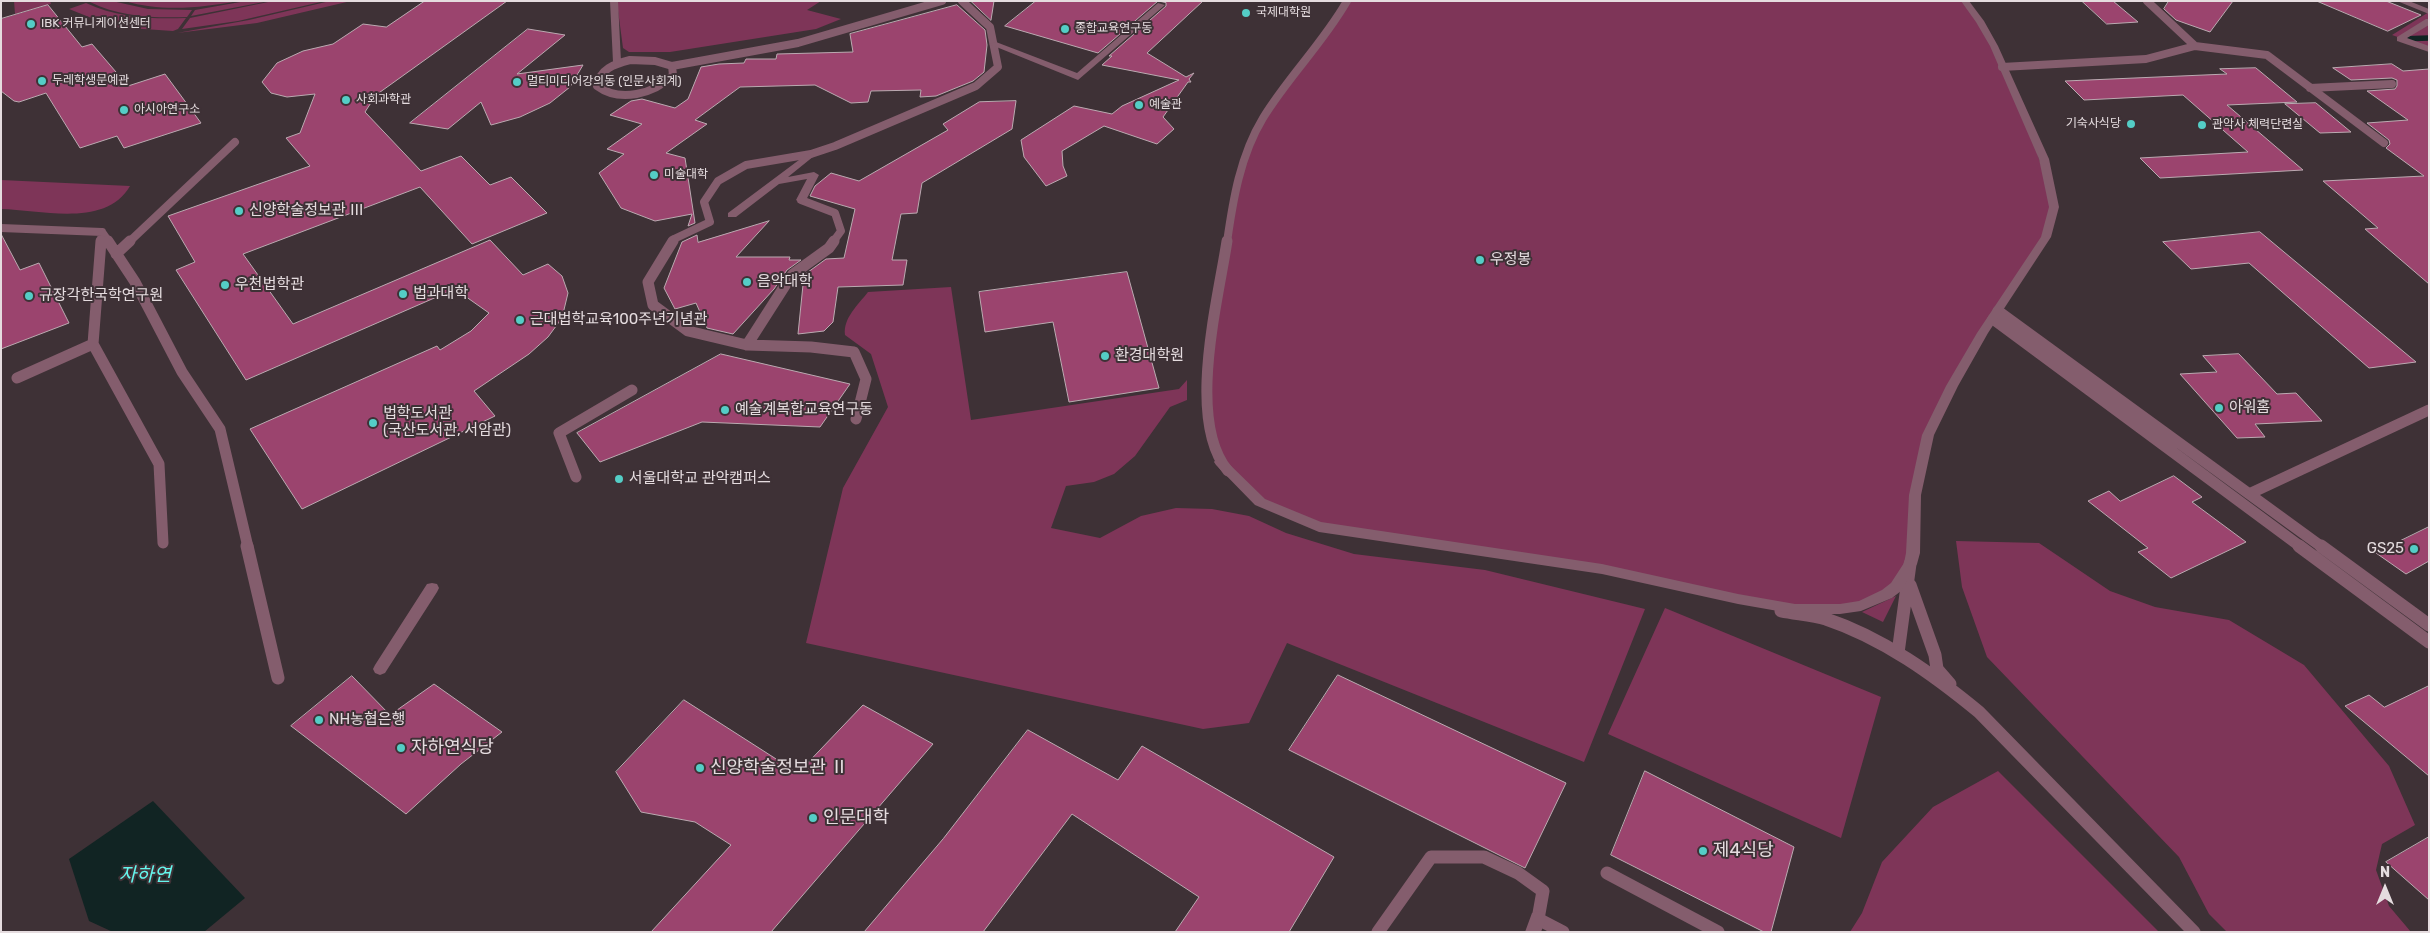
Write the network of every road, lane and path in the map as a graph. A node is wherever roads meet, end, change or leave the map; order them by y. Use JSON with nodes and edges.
{"nodes":[{"id":1,"x":614,"y":1,"type":"edge"},
{"id":2,"x":942,"y":1,"type":"edge"},
{"id":3,"x":962,"y":1,"type":"edge"},
{"id":4,"x":1347,"y":1,"type":"edge"},
{"id":5,"x":1965,"y":1,"type":"edge"},
{"id":6,"x":2147,"y":1,"type":"edge"},
{"id":7,"x":2400,"y":1,"type":"edge"},
{"id":8,"x":1161,"y":5,"type":"dead end"},
{"id":9,"x":2429,"y":12,"type":"edge"},
{"id":10,"x":2429,"y":21,"type":"edge"},
{"id":11,"x":993,"y":44,"type":"junction"},
{"id":12,"x":2195,"y":46,"type":"junction"},
{"id":13,"x":2429,"y":49,"type":"edge"},
{"id":14,"x":617,"y":62,"type":"junction"},
{"id":15,"x":672,"y":66,"type":"junction"},
{"id":16,"x":2002,"y":67,"type":"junction"},
{"id":17,"x":2392,"y":84,"type":"dead end"},
{"id":18,"x":2310,"y":88,"type":"junction"},
{"id":19,"x":235,"y":142,"type":"dead end"},
{"id":20,"x":2384,"y":143,"type":"dead end"},
{"id":21,"x":811,"y":154,"type":"junction"},
{"id":22,"x":777,"y":182,"type":"junction"},
{"id":23,"x":801,"y":200,"type":"joint"},
{"id":24,"x":732,"y":215,"type":"dead end"},
{"id":25,"x":1,"y":228,"type":"edge"},
{"id":26,"x":102,"y":232,"type":"junction"},
{"id":27,"x":2046,"y":237,"type":"joint"},
{"id":28,"x":116,"y":254,"type":"junction"},
{"id":29,"x":1995,"y":315,"type":"junction"},
{"id":30,"x":1983,"y":333,"type":"joint"},
{"id":31,"x":93,"y":344,"type":"junction"},
{"id":32,"x":747,"y":345,"type":"junction"},
{"id":33,"x":17,"y":378,"type":"dead end"},
{"id":34,"x":1952,"y":386,"type":"joint"},
{"id":35,"x":632,"y":390,"type":"dead end"},
{"id":36,"x":2429,"y":410,"type":"edge"},
{"id":37,"x":856,"y":419,"type":"dead end"},
{"id":38,"x":576,"y":477,"type":"dead end"},
{"id":39,"x":2249,"y":494,"type":"junction"},
{"id":40,"x":163,"y":544,"type":"dead end"},
{"id":41,"x":1910,"y":564,"type":"junction"},
{"id":42,"x":432,"y":588,"type":"dead end"},
{"id":43,"x":1738,"y":600,"type":"junction"},
{"id":44,"x":2429,"y":625,"type":"edge"},
{"id":45,"x":2429,"y":642,"type":"edge"},
{"id":46,"x":1898,"y":653,"type":"junction"},
{"id":47,"x":380,"y":669,"type":"dead end"},
{"id":48,"x":278,"y":678,"type":"dead end"},
{"id":49,"x":1961,"y":697,"type":"junction"},
{"id":50,"x":1607,"y":872,"type":"dead end"},
{"id":51,"x":1536,"y":925,"type":"edge"},
{"id":52,"x":1378,"y":932,"type":"edge"},
{"id":53,"x":1562,"y":932,"type":"edge"},
{"id":54,"x":1718,"y":932,"type":"edge"},
{"id":55,"x":2194,"y":932,"type":"edge"}],
"edges":[{"from":1,"to":14,"type":"lane"},
{"from":2,"to":15,"type":"lane"},
{"from":3,"to":11,"type":"lane"},
{"from":4,"to":43,"type":"lane"},
{"from":5,"to":16,"type":"lane"},
{"from":6,"to":12,"type":"lane"},
{"from":7,"to":9,"type":"street"},
{"from":8,"to":11,"type":"street"},
{"from":10,"to":13,"type":"street"},
{"from":11,"to":21,"type":"lane"},
{"from":12,"to":16,"type":"lane"},
{"from":12,"to":18,"type":"lane"},
{"from":14,"to":15,"type":"lane"},
{"from":14,"to":15,"type":"lane"},
{"from":16,"to":27,"type":"lane"},
{"from":17,"to":18,"type":"lane"},
{"from":18,"to":20,"type":"lane"},
{"from":19,"to":28,"type":"lane"},
{"from":21,"to":22,"type":"street"},
{"from":21,"to":32,"type":"lane"},
{"from":22,"to":23,"type":"street"},
{"from":22,"to":24,"type":"street"},
{"from":23,"to":32,"type":"lane"},
{"from":25,"to":26,"type":"lane"},
{"from":26,"to":28,"type":"lane"},
{"from":26,"to":31,"type":"lane"},
{"from":27,"to":29,"type":"street"},
{"from":28,"to":48,"type":"lane"},
{"from":29,"to":30,"type":"lane"},
{"from":29,"to":39,"type":"lane"},
{"from":29,"to":45,"type":"lane"},
{"from":30,"to":34,"type":"street"},
{"from":31,"to":33,"type":"lane"},
{"from":31,"to":40,"type":"lane"},
{"from":32,"to":37,"type":"lane"},
{"from":34,"to":41,"type":"lane"},
{"from":35,"to":38,"type":"lane"},
{"from":36,"to":39,"type":"lane"},
{"from":39,"to":44,"type":"lane"},
{"from":41,"to":43,"type":"street"},
{"from":41,"to":46,"type":"lane"},
{"from":41,"to":49,"type":"lane"},
{"from":42,"to":47,"type":"street"},
{"from":43,"to":46,"type":"lane"},
{"from":46,"to":49,"type":"lane"},
{"from":49,"to":55,"type":"lane"},
{"from":50,"to":54,"type":"lane"},
{"from":51,"to":52,"type":"lane"},
{"from":51,"to":53,"type":"lane"}]}
